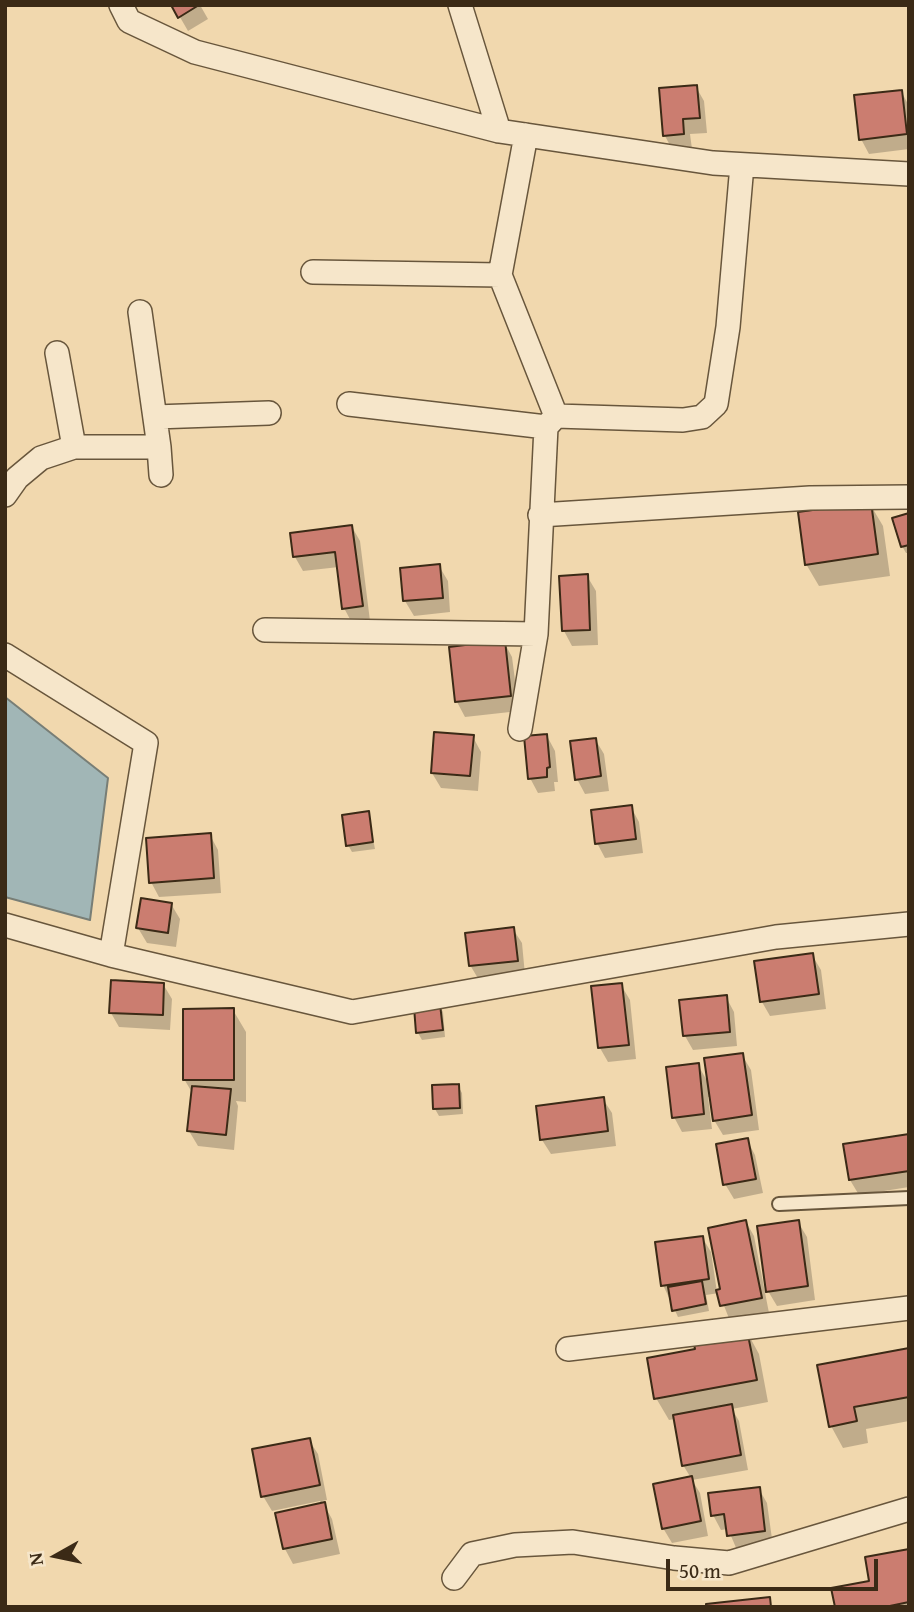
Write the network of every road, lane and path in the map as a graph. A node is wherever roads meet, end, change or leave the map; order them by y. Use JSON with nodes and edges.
{"nodes":[{"id":1,"x":121,"y":5,"type":"edge"},
{"id":2,"x":460,"y":5,"type":"edge"},
{"id":3,"x":499,"y":131,"type":"junction"},
{"id":4,"x":526,"y":135,"type":"junction"},
{"id":5,"x":742,"y":165,"type":"junction"},
{"id":6,"x":909,"y":174,"type":"edge"},
{"id":7,"x":313,"y":272,"type":"dead end"},
{"id":8,"x":500,"y":275,"type":"junction"},
{"id":9,"x":141,"y":312,"type":"dead end"},
{"id":10,"x":57,"y":353,"type":"dead end"},
{"id":11,"x":349,"y":404,"type":"dead end"},
{"id":12,"x":269,"y":413,"type":"dead end"},
{"id":13,"x":155,"y":417,"type":"junction"},
{"id":14,"x":551,"y":422,"type":"junction"},
{"id":15,"x":74,"y":447,"type":"junction"},
{"id":16,"x":159,"y":447,"type":"junction"},
{"id":17,"x":160,"y":475,"type":"dead end"},
{"id":18,"x":5,"y":495,"type":"edge"},
{"id":19,"x":909,"y":497,"type":"edge"},
{"id":20,"x":540,"y":515,"type":"junction"},
{"id":21,"x":265,"y":630,"type":"dead end"},
{"id":22,"x":536,"y":634,"type":"junction"},
{"id":23,"x":5,"y":655,"type":"edge"},
{"id":24,"x":520,"y":729,"type":"dead end"},
{"id":25,"x":909,"y":924,"type":"edge"},
{"id":26,"x":5,"y":925,"type":"edge"},
{"id":27,"x":111,"y":955,"type":"junction"},
{"id":28,"x":909,"y":1198,"type":"edge"},
{"id":29,"x":779,"y":1204,"type":"dead end"},
{"id":30,"x":909,"y":1308,"type":"edge"},
{"id":31,"x":568,"y":1349,"type":"dead end"},
{"id":32,"x":909,"y":1509,"type":"edge"},
{"id":33,"x":454,"y":1578,"type":"dead end"}],
"edges":[{"from":1,"to":3,"type":"street"},
{"from":2,"to":3,"type":"street"},
{"from":3,"to":4,"type":"street"},
{"from":4,"to":5,"type":"street"},
{"from":4,"to":8,"type":"street"},
{"from":5,"to":6,"type":"street"},
{"from":5,"to":14,"type":"street"},
{"from":7,"to":8,"type":"street"},
{"from":8,"to":14,"type":"street"},
{"from":9,"to":13,"type":"street"},
{"from":10,"to":15,"type":"street"},
{"from":11,"to":14,"type":"street"},
{"from":12,"to":13,"type":"street"},
{"from":13,"to":16,"type":"street"},
{"from":14,"to":20,"type":"street"},
{"from":15,"to":16,"type":"street"},
{"from":15,"to":18,"type":"street"},
{"from":16,"to":17,"type":"street"},
{"from":19,"to":20,"type":"street"},
{"from":20,"to":22,"type":"street"},
{"from":21,"to":22,"type":"street"},
{"from":22,"to":24,"type":"street"},
{"from":23,"to":27,"type":"street"},
{"from":25,"to":27,"type":"street"},
{"from":26,"to":27,"type":"street"},
{"from":28,"to":29,"type":"lane"},
{"from":30,"to":31,"type":"street"},
{"from":32,"to":33,"type":"street"}]}
